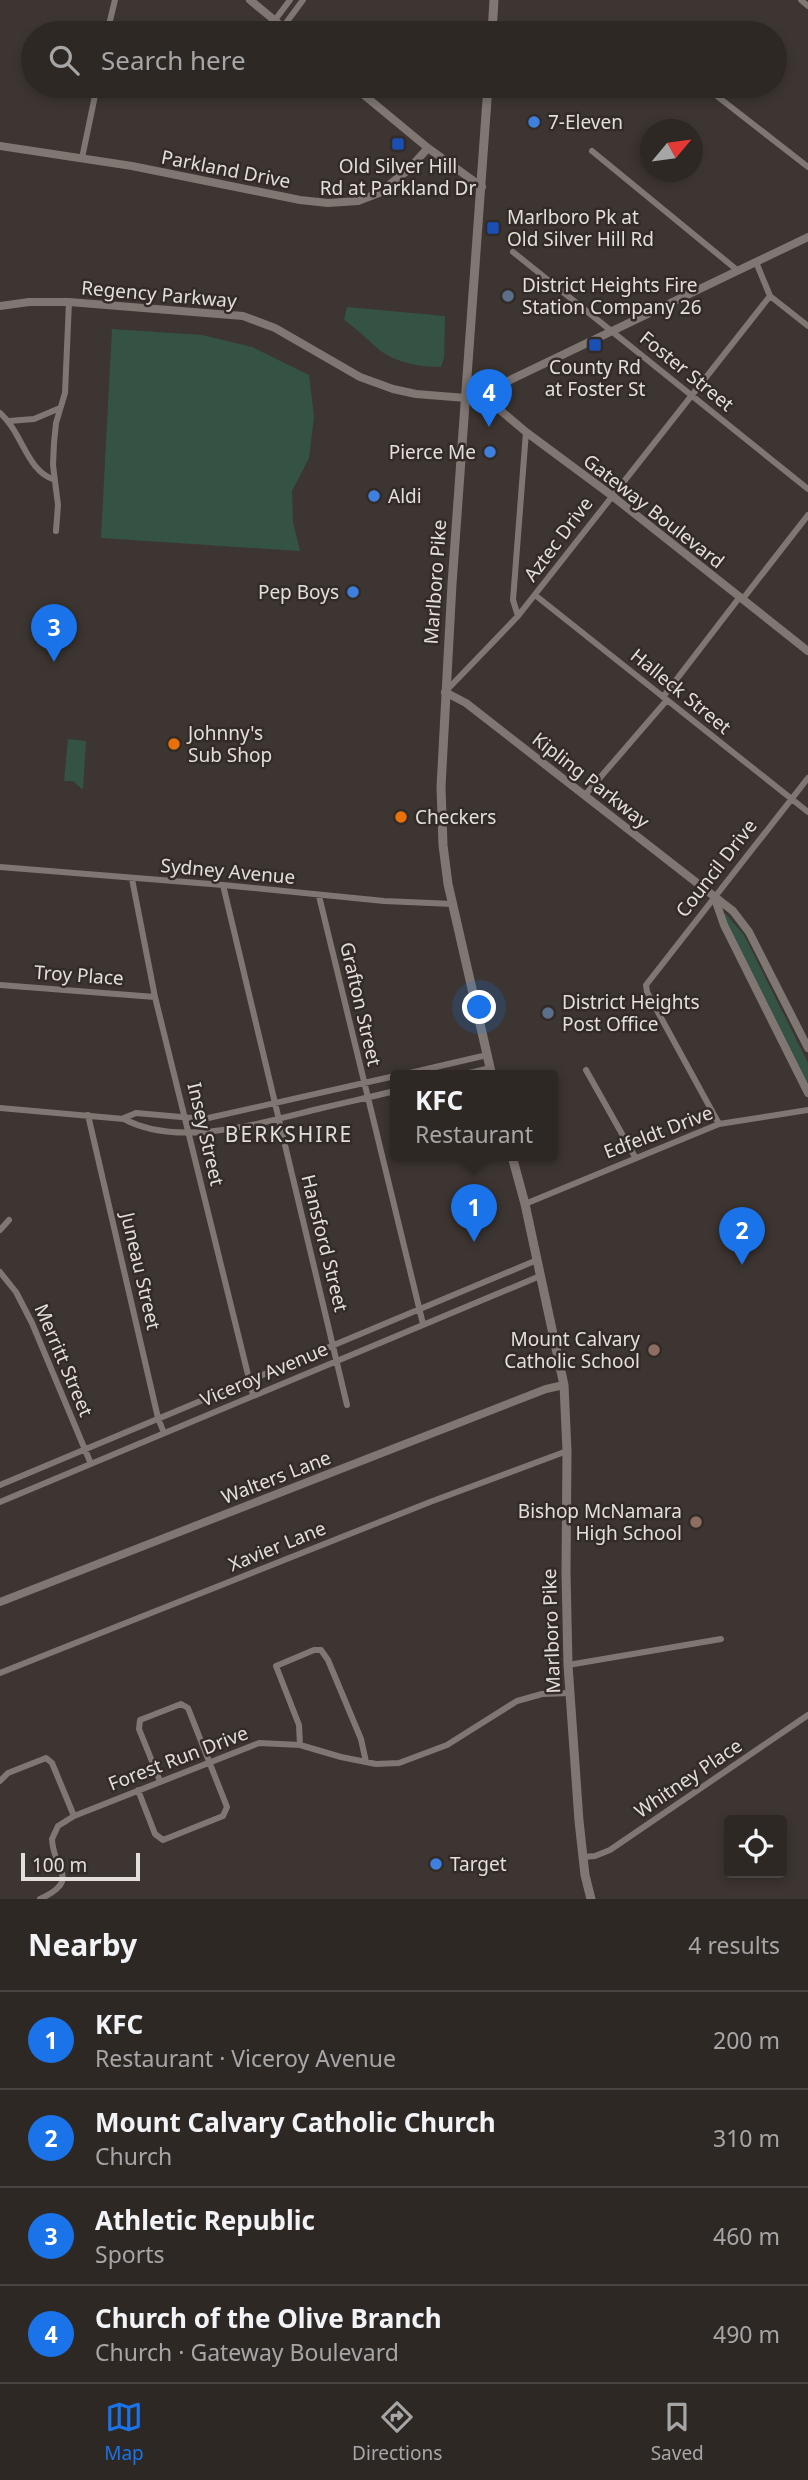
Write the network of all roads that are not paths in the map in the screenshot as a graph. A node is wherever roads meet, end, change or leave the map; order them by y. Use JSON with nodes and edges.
{"nodes":[{"id":1,"x":115,"y":0,"type":"edge"},
{"id":2,"x":250,"y":0,"type":"edge"},
{"id":3,"x":290,"y":0,"type":"edge"},
{"id":4,"x":494,"y":0,"type":"edge"},
{"id":5,"x":801,"y":0,"type":"edge"},
{"id":6,"x":301,"y":3,"type":"edge"},
{"id":7,"x":808,"y":6,"type":"edge"},
{"id":8,"x":275,"y":20,"type":"joint"},
{"id":9,"x":110,"y":21,"type":"edge"},
{"id":10,"x":292,"y":21,"type":"edge"},
{"id":11,"x":493,"y":21,"type":"edge"},
{"id":12,"x":94,"y":98,"type":"edge"},
{"id":13,"x":368,"y":98,"type":"edge"},
{"id":14,"x":487,"y":98,"type":"edge"},
{"id":15,"x":719,"y":98,"type":"edge"},
{"id":16,"x":0,"y":146,"type":"edge"},
{"id":17,"x":428,"y":148,"type":"junction"},
{"id":18,"x":592,"y":151,"type":"dead end"},
{"id":19,"x":82,"y":158,"type":"junction"},
{"id":20,"x":808,"y":167,"type":"edge"},
{"id":21,"x":482,"y":187,"type":"junction"},
{"id":22,"x":808,"y":237,"type":"edge"},
{"id":23,"x":513,"y":252,"type":"dead end"},
{"id":24,"x":756,"y":262,"type":"junction"},
{"id":25,"x":737,"y":270,"type":"junction"},
{"id":26,"x":771,"y":296,"type":"junction"},
{"id":27,"x":69,"y":302,"type":"junction"},
{"id":28,"x":0,"y":306,"type":"edge"},
{"id":29,"x":808,"y":326,"type":"edge"},
{"id":30,"x":611,"y":331,"type":"junction"},
{"id":31,"x":481,"y":394,"type":"junction"},
{"id":32,"x":692,"y":395,"type":"junction"},
{"id":33,"x":466,"y":398,"type":"junction"},
{"id":34,"x":61,"y":408,"type":"junction"},
{"id":35,"x":0,"y":414,"type":"edge"},
{"id":36,"x":9,"y":421,"type":"junction"},
{"id":37,"x":526,"y":432,"type":"junction"},
{"id":38,"x":55,"y":480,"type":"junction"},
{"id":39,"x":808,"y":489,"type":"edge"},
{"id":40,"x":611,"y":495,"type":"junction"},
{"id":41,"x":808,"y":514,"type":"edge"},
{"id":42,"x":56,"y":531,"type":"dead end"},
{"id":43,"x":535,"y":595,"type":"junction"},
{"id":44,"x":741,"y":599,"type":"junction"},
{"id":45,"x":518,"y":616,"type":"junction"},
{"id":46,"x":808,"y":651,"type":"edge"},
{"id":47,"x":446,"y":692,"type":"junction"},
{"id":48,"x":665,"y":699,"type":"junction"},
{"id":49,"x":808,"y":778,"type":"edge"},
{"id":50,"x":585,"y":795,"type":"junction"},
{"id":51,"x":791,"y":799,"type":"junction"},
{"id":52,"x":808,"y":812,"type":"edge"},
{"id":53,"x":0,"y":867,"type":"edge"},
{"id":54,"x":132,"y":879,"type":"junction"},
{"id":55,"x":223,"y":885,"type":"junction"},
{"id":56,"x":319,"y":896,"type":"junction"},
{"id":57,"x":714,"y":896,"type":"junction"},
{"id":58,"x":453,"y":904,"type":"junction"},
{"id":59,"x":0,"y":985,"type":"edge"},
{"id":60,"x":155,"y":997,"type":"junction"},
{"id":61,"x":808,"y":1048,"type":"edge"},
{"id":62,"x":487,"y":1055,"type":"junction"},
{"id":63,"x":422,"y":1070,"type":"edge"},
{"id":64,"x":491,"y":1070,"type":"edge"},
{"id":65,"x":586,"y":1070,"type":"dead end"},
{"id":66,"x":390,"y":1077,"type":"edge"},
{"id":67,"x":363,"y":1084,"type":"junction"},
{"id":68,"x":390,"y":1092,"type":"edge"},
{"id":69,"x":808,"y":1093,"type":"edge"},
{"id":70,"x":367,"y":1098,"type":"junction"},
{"id":71,"x":275,"y":1104,"type":"junction"},
{"id":72,"x":0,"y":1108,"type":"edge"},
{"id":73,"x":808,"y":1110,"type":"edge"},
{"id":74,"x":88,"y":1115,"type":"junction"},
{"id":75,"x":184,"y":1116,"type":"junction"},
{"id":76,"x":124,"y":1118,"type":"junction"},
{"id":77,"x":279,"y":1119,"type":"junction"},
{"id":78,"x":719,"y":1124,"type":"junction"},
{"id":79,"x":189,"y":1133,"type":"junction"},
{"id":80,"x":635,"y":1157,"type":"junction"},
{"id":81,"x":513,"y":1161,"type":"edge"},
{"id":82,"x":525,"y":1204,"type":"junction"},
{"id":83,"x":9,"y":1220,"type":"dead end"},
{"id":84,"x":0,"y":1230,"type":"edge"},
{"id":85,"x":537,"y":1260,"type":"junction"},
{"id":86,"x":0,"y":1272,"type":"edge"},
{"id":87,"x":540,"y":1276,"type":"junction"},
{"id":88,"x":419,"y":1310,"type":"junction"},
{"id":89,"x":423,"y":1324,"type":"junction"},
{"id":90,"x":334,"y":1345,"type":"junction"},
{"id":91,"x":337,"y":1361,"type":"junction"},
{"id":92,"x":248,"y":1380,"type":"junction"},
{"id":93,"x":564,"y":1385,"type":"junction"},
{"id":94,"x":253,"y":1395,"type":"junction"},
{"id":95,"x":347,"y":1405,"type":"dead end"},
{"id":96,"x":158,"y":1418,"type":"junction"},
{"id":97,"x":164,"y":1433,"type":"junction"},
{"id":98,"x":85,"y":1448,"type":"junction"},
{"id":99,"x":567,"y":1451,"type":"junction"},
{"id":100,"x":91,"y":1464,"type":"junction"},
{"id":101,"x":0,"y":1485,"type":"edge"},
{"id":102,"x":0,"y":1502,"type":"edge"},
{"id":103,"x":0,"y":1602,"type":"edge"},
{"id":104,"x":721,"y":1639,"type":"dead end"},
{"id":105,"x":568,"y":1665,"type":"junction"},
{"id":106,"x":0,"y":1673,"type":"edge"},
{"id":107,"x":570,"y":1693,"type":"junction"},
{"id":108,"x":808,"y":1715,"type":"edge"},
{"id":109,"x":300,"y":1745,"type":"junction"},
{"id":110,"x":209,"y":1762,"type":"junction"},
{"id":111,"x":366,"y":1762,"type":"junction"},
{"id":112,"x":160,"y":1781,"type":"junction"},
{"id":113,"x":0,"y":1782,"type":"edge"},
{"id":114,"x":138,"y":1790,"type":"junction"},
{"id":115,"x":74,"y":1816,"type":"junction"},
{"id":116,"x":583,"y":1857,"type":"junction"},
{"id":117,"x":40,"y":1899,"type":"edge"},
{"id":118,"x":591,"y":1899,"type":"edge"}],
"edges":[{"from":1,"to":9,"type":"street"},
{"from":2,"to":8,"type":"street"},
{"from":3,"to":6,"type":"street"},
{"from":3,"to":8,"type":"street"},
{"from":4,"to":11,"type":"main road"},
{"from":5,"to":7,"type":"street"},
{"from":6,"to":10,"type":"street"},
{"from":12,"to":19,"type":"street"},
{"from":13,"to":17,"type":"street"},
{"from":14,"to":21,"type":"main road","name":"Marlboro Pike"},
{"from":15,"to":20,"type":"street"},
{"from":16,"to":19,"type":"street","name":"Parkland Drive"},
{"from":17,"to":19,"type":"street","name":"Parkland Drive"},
{"from":17,"to":21,"type":"street"},
{"from":18,"to":25,"type":"street"},
{"from":21,"to":33,"type":"main road","name":"Marlboro Pike"},
{"from":22,"to":24,"type":"street","name":"Regency Parkway"},
{"from":23,"to":30,"type":"street","name":"Foster Street"},
{"from":24,"to":25,"type":"street","name":"Regency Parkway"},
{"from":24,"to":26,"type":"street"},
{"from":25,"to":30,"type":"street","name":"Regency Parkway"},
{"from":26,"to":29,"type":"street"},
{"from":26,"to":32,"type":"street","name":"Aztec Drive"},
{"from":27,"to":28,"type":"street","name":"Regency Parkway"},
{"from":27,"to":33,"type":"street","name":"Regency Parkway"},
{"from":27,"to":34,"type":"street"},
{"from":30,"to":31,"type":"street","name":"Regency Parkway"},
{"from":30,"to":32,"type":"street","name":"Foster Street"},
{"from":31,"to":33,"type":"street","name":"Regency Parkway"},
{"from":31,"to":37,"type":"street","name":"Gateway Boulevard"},
{"from":32,"to":39,"type":"street","name":"Foster Street"},
{"from":32,"to":40,"type":"street","name":"Aztec Drive"},
{"from":33,"to":47,"type":"main road","name":"Marlboro Pike"},
{"from":34,"to":36,"type":"street"},
{"from":34,"to":38,"type":"street"},
{"from":35,"to":36,"type":"street"},
{"from":36,"to":38,"type":"street"},
{"from":37,"to":40,"type":"street","name":"Gateway Boulevard"},
{"from":37,"to":45,"type":"street"},
{"from":38,"to":42,"type":"street"},
{"from":40,"to":43,"type":"street","name":"Aztec Drive"},
{"from":40,"to":44,"type":"street","name":"Gateway Boulevard"},
{"from":41,"to":44,"type":"street"},
{"from":43,"to":45,"type":"street","name":"Aztec Drive"},
{"from":43,"to":48,"type":"street","name":"Halleck Street"},
{"from":44,"to":46,"type":"street","name":"Gateway Boulevard"},
{"from":44,"to":48,"type":"street"},
{"from":45,"to":47,"type":"street","name":"Aztec Drive"},
{"from":47,"to":50,"type":"street","name":"Kipling Parkway"},
{"from":47,"to":58,"type":"main road","name":"Marlboro Pike"},
{"from":48,"to":50,"type":"street"},
{"from":48,"to":51,"type":"street","name":"Halleck Street"},
{"from":49,"to":51,"type":"street","name":"Council Drive"},
{"from":50,"to":57,"type":"street","name":"Kipling Parkway"},
{"from":51,"to":52,"type":"street","name":"Halleck Street"},
{"from":51,"to":57,"type":"street","name":"Council Drive"},
{"from":53,"to":54,"type":"street","name":"Sydney Avenue"},
{"from":54,"to":55,"type":"street","name":"Sydney Avenue"},
{"from":54,"to":60,"type":"street","name":"Insey Street"},
{"from":55,"to":56,"type":"street","name":"Sydney Avenue"},
{"from":55,"to":71,"type":"street","name":"Hansford Street"},
{"from":56,"to":58,"type":"street","name":"Sydney Avenue"},
{"from":56,"to":67,"type":"street","name":"Grafton Street"},
{"from":57,"to":61,"type":"street","name":"Kipling Parkway"},
{"from":57,"to":69,"type":"street"},
{"from":57,"to":78,"type":"street","name":"Council Drive"},
{"from":58,"to":62,"type":"main road","name":"Marlboro Pike"},
{"from":59,"to":60,"type":"street","name":"Troy Place"},
{"from":60,"to":75,"type":"street","name":"Insey Street"},
{"from":62,"to":63,"type":"street"},
{"from":62,"to":64,"type":"main road","name":"Marlboro Pike"},
{"from":65,"to":80,"type":"street"},
{"from":66,"to":67,"type":"street"},
{"from":67,"to":70,"type":"street","name":"Grafton Street"},
{"from":67,"to":71,"type":"street"},
{"from":68,"to":70,"type":"street"},
{"from":70,"to":77,"type":"street"},
{"from":70,"to":88,"type":"street","name":"Grafton Street"},
{"from":71,"to":75,"type":"street"},
{"from":71,"to":77,"type":"street","name":"Hansford Street"},
{"from":72,"to":74,"type":"street"},
{"from":73,"to":78,"type":"street","name":"Edfeldt Drive"},
{"from":74,"to":76,"type":"street"},
{"from":74,"to":96,"type":"street","name":"Juneau Street"},
{"from":75,"to":76,"type":"street"},
{"from":75,"to":79,"type":"street","name":"Insey Street"},
{"from":76,"to":79,"type":"street"},
{"from":77,"to":79,"type":"street"},
{"from":77,"to":90,"type":"street","name":"Hansford Street"},
{"from":78,"to":80,"type":"street","name":"Edfeldt Drive"},
{"from":79,"to":92,"type":"street","name":"Insey Street"},
{"from":80,"to":82,"type":"street","name":"Edfeldt Drive"},
{"from":81,"to":82,"type":"main road","name":"Marlboro Pike"},
{"from":82,"to":85,"type":"main road","name":"Marlboro Pike"},
{"from":83,"to":84,"type":"street"},
{"from":85,"to":87,"type":"main road","name":"Marlboro Pike"},
{"from":85,"to":88,"type":"street","name":"Viceroy Avenue"},
{"from":86,"to":98,"type":"street","name":"Merritt Street"},
{"from":87,"to":89,"type":"street","name":"Viceroy Avenue"},
{"from":87,"to":93,"type":"main road","name":"Marlboro Pike"},
{"from":88,"to":89,"type":"street","name":"Grafton Street"},
{"from":88,"to":90,"type":"street","name":"Viceroy Avenue"},
{"from":89,"to":91,"type":"street","name":"Viceroy Avenue"},
{"from":90,"to":91,"type":"street","name":"Hansford Street"},
{"from":90,"to":92,"type":"street","name":"Viceroy Avenue"},
{"from":91,"to":94,"type":"street","name":"Viceroy Avenue"},
{"from":91,"to":95,"type":"street","name":"Hansford Street"},
{"from":92,"to":94,"type":"street","name":"Insey Street"},
{"from":92,"to":96,"type":"street","name":"Viceroy Avenue"},
{"from":93,"to":99,"type":"main road","name":"Marlboro Pike"},
{"from":93,"to":103,"type":"street","name":"Walters Lane"},
{"from":94,"to":97,"type":"street","name":"Viceroy Avenue"},
{"from":96,"to":97,"type":"street","name":"Juneau Street"},
{"from":96,"to":98,"type":"street","name":"Viceroy Avenue"},
{"from":97,"to":100,"type":"street","name":"Viceroy Avenue"},
{"from":98,"to":100,"type":"street","name":"Merritt Street"},
{"from":98,"to":101,"type":"street","name":"Viceroy Avenue"},
{"from":99,"to":105,"type":"main road","name":"Marlboro Pike"},
{"from":99,"to":106,"type":"street","name":"Xavier Lane"},
{"from":100,"to":102,"type":"street","name":"Viceroy Avenue"},
{"from":104,"to":105,"type":"street"},
{"from":105,"to":107,"type":"main road","name":"Marlboro Pike"},
{"from":107,"to":111,"type":"street","name":"Forest Run Drive"},
{"from":107,"to":116,"type":"main road","name":"Marlboro Pike"},
{"from":108,"to":116,"type":"street","name":"Whitney Place"},
{"from":109,"to":110,"type":"street","name":"Forest Run Drive"},
{"from":109,"to":111,"type":"street","name":"Forest Run Drive"},
{"from":109,"to":111,"type":"street"},
{"from":110,"to":112,"type":"street","name":"Forest Run Drive"},
{"from":110,"to":112,"type":"street"},
{"from":110,"to":114,"type":"street"},
{"from":112,"to":114,"type":"street","name":"Forest Run Drive"},
{"from":113,"to":115,"type":"street"},
{"from":114,"to":115,"type":"street","name":"Forest Run Drive"},
{"from":115,"to":117,"type":"street","name":"Forest Run Drive"},
{"from":116,"to":118,"type":"main road","name":"Marlboro Pike"}]}
